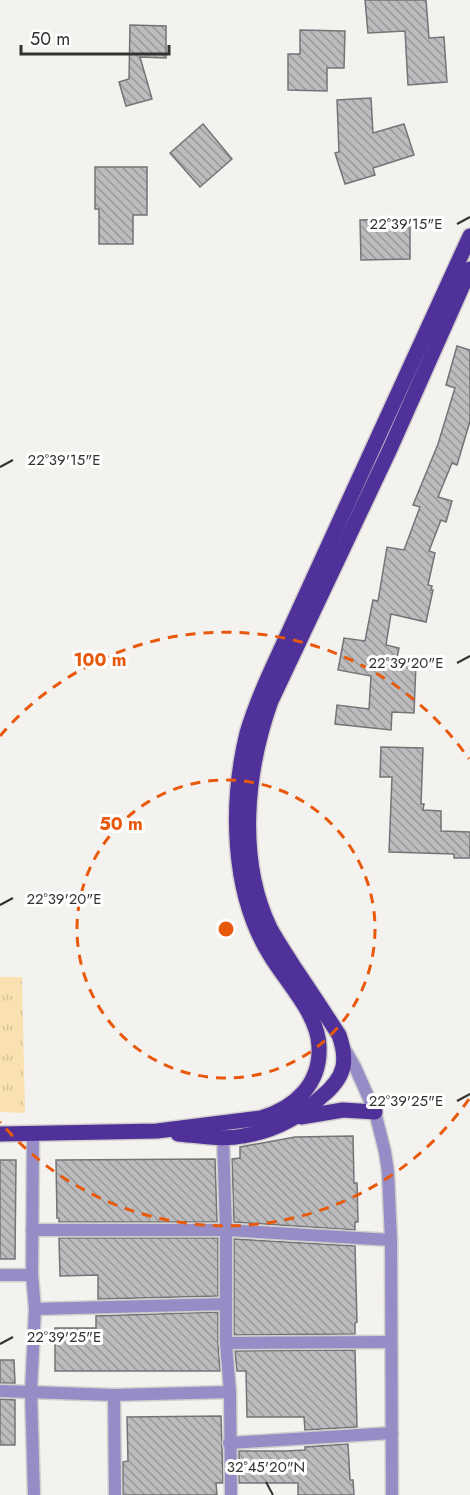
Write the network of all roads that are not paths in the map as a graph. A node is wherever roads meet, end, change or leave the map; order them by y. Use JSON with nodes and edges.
{"nodes":[{"id":1,"x":470,"y":236,"type":"edge"},
{"id":2,"x":470,"y":269,"type":"edge"},
{"id":3,"x":333,"y":1026,"type":"junction"},
{"id":4,"x":317,"y":1033,"type":"junction"},
{"id":5,"x":343,"y":1046,"type":"junction"},
{"id":6,"x":375,"y":1112,"type":"junction"},
{"id":7,"x":295,"y":1118,"type":"junction"},
{"id":8,"x":157,"y":1131,"type":"junction"},
{"id":9,"x":33,"y":1133,"type":"junction"},
{"id":10,"x":0,"y":1134,"type":"edge"},
{"id":11,"x":223,"y":1138,"type":"junction"},
{"id":12,"x":32,"y":1230,"type":"junction"},
{"id":13,"x":226,"y":1230,"type":"junction"},
{"id":14,"x":391,"y":1240,"type":"junction"},
{"id":15,"x":0,"y":1275,"type":"edge"},
{"id":16,"x":32,"y":1275,"type":"junction"},
{"id":17,"x":226,"y":1304,"type":"junction"},
{"id":18,"x":35,"y":1309,"type":"junction"},
{"id":19,"x":392,"y":1342,"type":"junction"},
{"id":20,"x":226,"y":1343,"type":"junction"},
{"id":21,"x":0,"y":1391,"type":"edge"},
{"id":22,"x":31,"y":1391,"type":"junction"},
{"id":23,"x":230,"y":1392,"type":"junction"},
{"id":24,"x":114,"y":1395,"type":"junction"},
{"id":25,"x":392,"y":1433,"type":"junction"},
{"id":26,"x":229,"y":1443,"type":"junction"},
{"id":27,"x":34,"y":1495,"type":"edge"},
{"id":28,"x":115,"y":1495,"type":"edge"},
{"id":29,"x":231,"y":1495,"type":"edge"},
{"id":30,"x":392,"y":1495,"type":"edge"}],
"edges":[{"from":1,"to":4,"type":"main road"},
{"from":2,"to":3,"type":"main road"},
{"from":3,"to":4,"type":"main road"},
{"from":3,"to":5,"type":"main road"},
{"from":4,"to":8,"type":"main road"},
{"from":5,"to":6,"type":"street"},
{"from":5,"to":7,"type":"main road"},
{"from":6,"to":7,"type":"main road"},
{"from":6,"to":14,"type":"street"},
{"from":7,"to":11,"type":"main road"},
{"from":8,"to":9,"type":"main road"},
{"from":8,"to":11,"type":"main road"},
{"from":9,"to":10,"type":"main road"},
{"from":9,"to":12,"type":"street"},
{"from":11,"to":13,"type":"street"},
{"from":12,"to":13,"type":"street"},
{"from":12,"to":16,"type":"street"},
{"from":13,"to":14,"type":"street"},
{"from":13,"to":17,"type":"street"},
{"from":14,"to":19,"type":"street"},
{"from":15,"to":16,"type":"street"},
{"from":16,"to":18,"type":"street"},
{"from":17,"to":18,"type":"street"},
{"from":17,"to":20,"type":"street"},
{"from":18,"to":22,"type":"street"},
{"from":19,"to":20,"type":"street"},
{"from":19,"to":25,"type":"street"},
{"from":20,"to":23,"type":"street"},
{"from":21,"to":22,"type":"street"},
{"from":22,"to":24,"type":"street"},
{"from":22,"to":27,"type":"street"},
{"from":23,"to":24,"type":"street"},
{"from":23,"to":26,"type":"street"},
{"from":24,"to":28,"type":"street"},
{"from":25,"to":26,"type":"street"},
{"from":25,"to":30,"type":"street"},
{"from":26,"to":29,"type":"street"}]}
